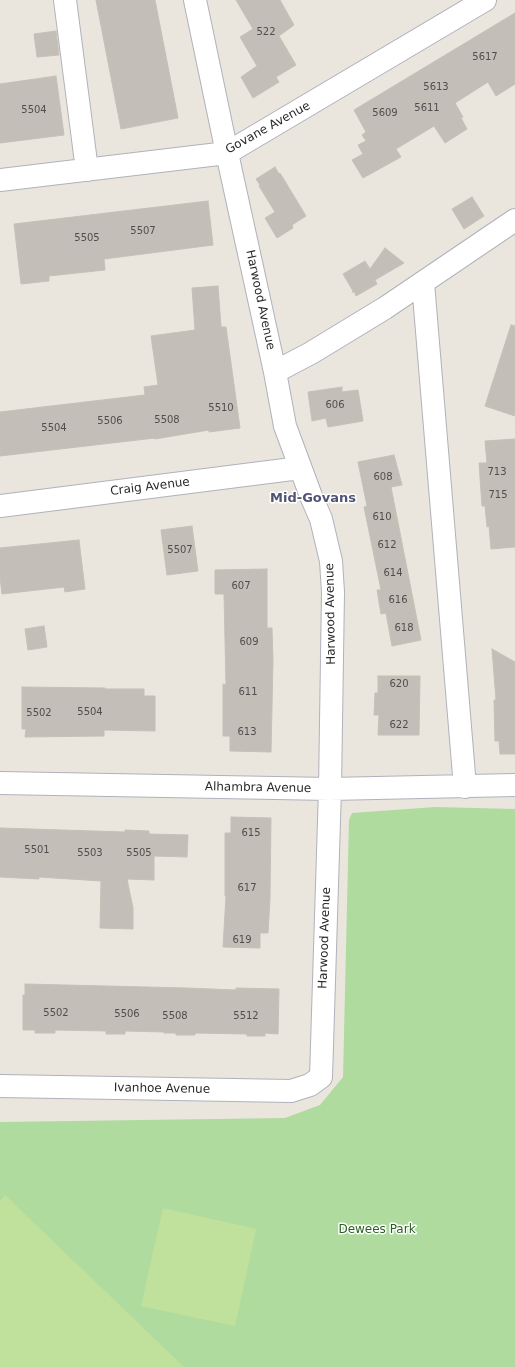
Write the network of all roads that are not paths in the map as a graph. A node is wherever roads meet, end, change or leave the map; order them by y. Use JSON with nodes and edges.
{"nodes":[{"id":1,"x":65,"y":0,"type":"edge"},
{"id":2,"x":195,"y":0,"type":"edge"},
{"id":3,"x":485,"y":0,"type":"edge"},
{"id":4,"x":227,"y":153,"type":"junction"},
{"id":5,"x":87,"y":170,"type":"junction"},
{"id":6,"x":0,"y":180,"type":"edge"},
{"id":7,"x":515,"y":220,"type":"edge"},
{"id":8,"x":423,"y":283,"type":"junction"},
{"id":9,"x":275,"y":372,"type":"junction"},
{"id":10,"x":300,"y":468,"type":"junction"},
{"id":11,"x":0,"y":506,"type":"edge"},
{"id":12,"x":0,"y":783,"type":"edge"},
{"id":13,"x":515,"y":785,"type":"edge"},
{"id":14,"x":465,"y":787,"type":"junction"},
{"id":15,"x":330,"y":789,"type":"junction"},
{"id":16,"x":321,"y":1077,"type":"joint"},
{"id":17,"x":0,"y":1086,"type":"edge"}],
"edges":[{"from":1,"to":5,"type":"street"},
{"from":2,"to":4,"type":"street","name":"Harwood Avenue"},
{"from":3,"to":4,"type":"street","name":"Govane Avenue"},
{"from":4,"to":5,"type":"street","name":"Govane Avenue"},
{"from":4,"to":9,"type":"street","name":"Harwood Avenue"},
{"from":5,"to":6,"type":"street","name":"Govane Avenue"},
{"from":7,"to":8,"type":"street"},
{"from":8,"to":9,"type":"street"},
{"from":8,"to":14,"type":"street"},
{"from":9,"to":10,"type":"street","name":"Harwood Avenue"},
{"from":10,"to":11,"type":"street","name":"Craig Avenue"},
{"from":10,"to":15,"type":"street","name":"Harwood Avenue"},
{"from":12,"to":15,"type":"street","name":"Alhambra Avenue"},
{"from":13,"to":14,"type":"street","name":"Alhambra Avenue"},
{"from":14,"to":15,"type":"street","name":"Alhambra Avenue"},
{"from":15,"to":16,"type":"street","name":"Harwood Avenue"},
{"from":16,"to":17,"type":"street","name":"Ivanhoe Avenue"}]}
